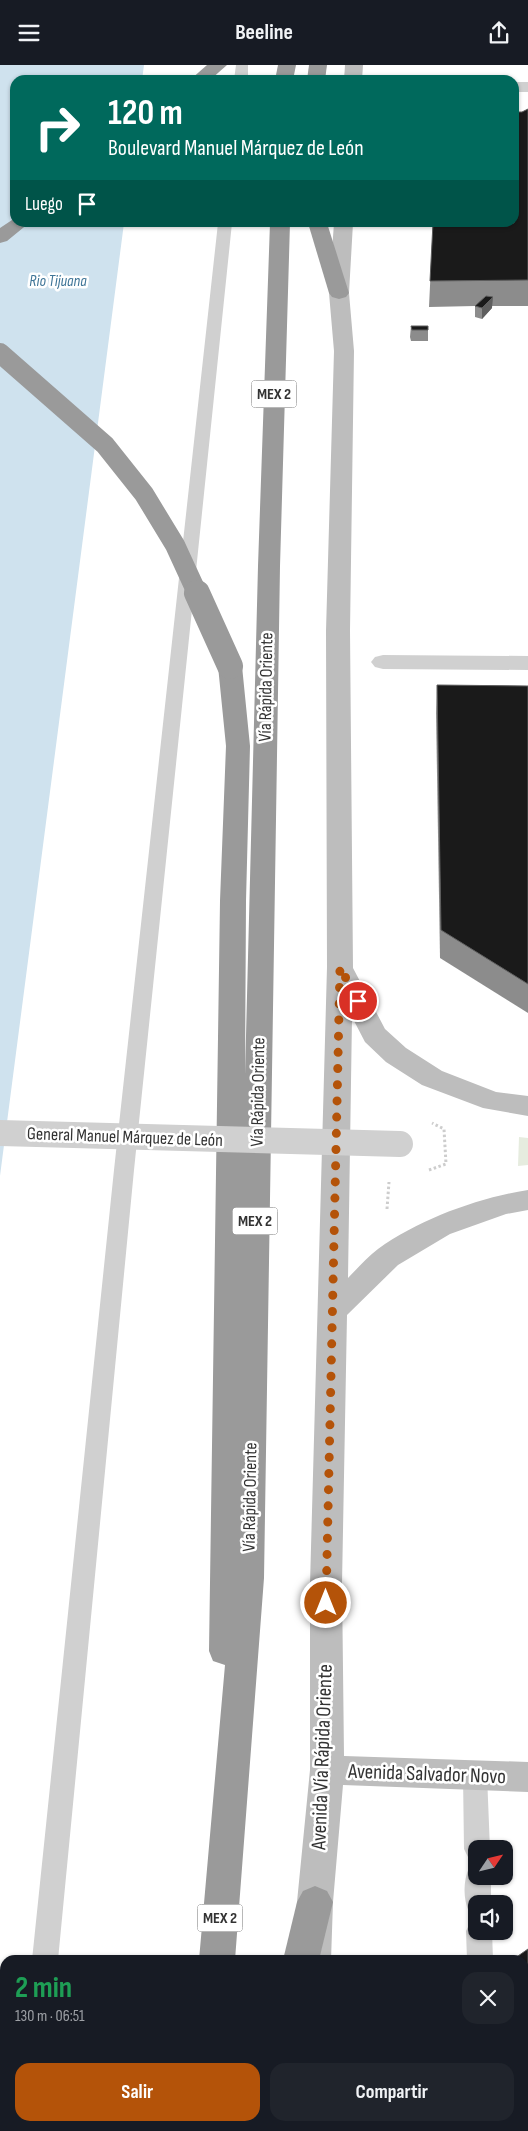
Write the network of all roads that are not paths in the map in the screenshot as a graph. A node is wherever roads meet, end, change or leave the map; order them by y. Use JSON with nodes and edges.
{"nodes":[{"id":1,"x":218,"y":65,"type":"edge"},
{"id":2,"x":205,"y":75,"type":"edge"},
{"id":3,"x":14,"y":227,"type":"edge"},
{"id":4,"x":225,"y":227,"type":"edge"},
{"id":5,"x":280,"y":227,"type":"edge"},
{"id":6,"x":299,"y":227,"type":"edge"},
{"id":7,"x":318,"y":227,"type":"edge"},
{"id":8,"x":343,"y":227,"type":"edge"},
{"id":9,"x":0,"y":237,"type":"edge"},
{"id":10,"x":339,"y":293,"type":"junction"},
{"id":11,"x":0,"y":353,"type":"edge"},
{"id":12,"x":269,"y":566,"type":"junction"},
{"id":13,"x":383,"y":662,"type":"dead end"},
{"id":14,"x":528,"y":663,"type":"edge"},
{"id":15,"x":340,"y":967,"type":"junction"},
{"id":16,"x":528,"y":1106,"type":"edge"},
{"id":17,"x":0,"y":1133,"type":"edge"},
{"id":18,"x":400,"y":1144,"type":"dead end"},
{"id":19,"x":528,"y":1200,"type":"edge"},
{"id":20,"x":332,"y":1311,"type":"junction"},
{"id":21,"x":326,"y":1770,"type":"junction"},
{"id":22,"x":475,"y":1775,"type":"junction"},
{"id":23,"x":528,"y":1777,"type":"edge"},
{"id":24,"x":477,"y":1840,"type":"edge"},
{"id":25,"x":223,"y":1875,"type":"junction"},
{"id":26,"x":315,"y":1902,"type":"junction"},
{"id":27,"x":479,"y":1940,"type":"edge"},
{"id":28,"x":46,"y":1955,"type":"edge"},
{"id":29,"x":217,"y":1955,"type":"edge"},
{"id":30,"x":302,"y":1955,"type":"edge"},
{"id":31,"x":313,"y":1955,"type":"edge"},
{"id":32,"x":480,"y":1955,"type":"edge"}],
"edges":[{"from":1,"to":2,"type":"highway"},
{"from":3,"to":9,"type":"highway"},
{"from":4,"to":28,"type":"lane"},
{"from":5,"to":12,"type":"highway","name":"Vía Rápida Oriente","number":"MEX 2"},
{"from":6,"to":12,"type":"highway"},
{"from":7,"to":10,"type":"highway"},
{"from":8,"to":10,"type":"main road"},
{"from":10,"to":15,"type":"main road"},
{"from":11,"to":25,"type":"highway","bridge":true},
{"from":12,"to":25,"type":"highway","name":"Vía Rápida Oriente","number":"MEX 2"},
{"from":13,"to":14,"type":"street"},
{"from":15,"to":16,"type":"main road"},
{"from":15,"to":20,"type":"main road"},
{"from":17,"to":18,"type":"street","name":"General Manuel Márquez de León","bridge":true},
{"from":19,"to":20,"type":"main road"},
{"from":20,"to":21,"type":"main road","name":"Avenida Vía Rápida Oriente"},
{"from":21,"to":22,"type":"main road","name":"Avenida Salvador Novo"},
{"from":21,"to":26,"type":"main road","name":"Avenida Vía Rápida Oriente"},
{"from":22,"to":23,"type":"main road","name":"Avenida Salvador Novo"},
{"from":22,"to":24,"type":"lane"},
{"from":25,"to":29,"type":"highway","name":"Vía Rápida Oriente","number":"MEX 2"},
{"from":26,"to":30,"type":"highway"},
{"from":26,"to":31,"type":"main road","name":"Avenida Vía Rápida Oriente"},
{"from":27,"to":32,"type":"lane"}]}
